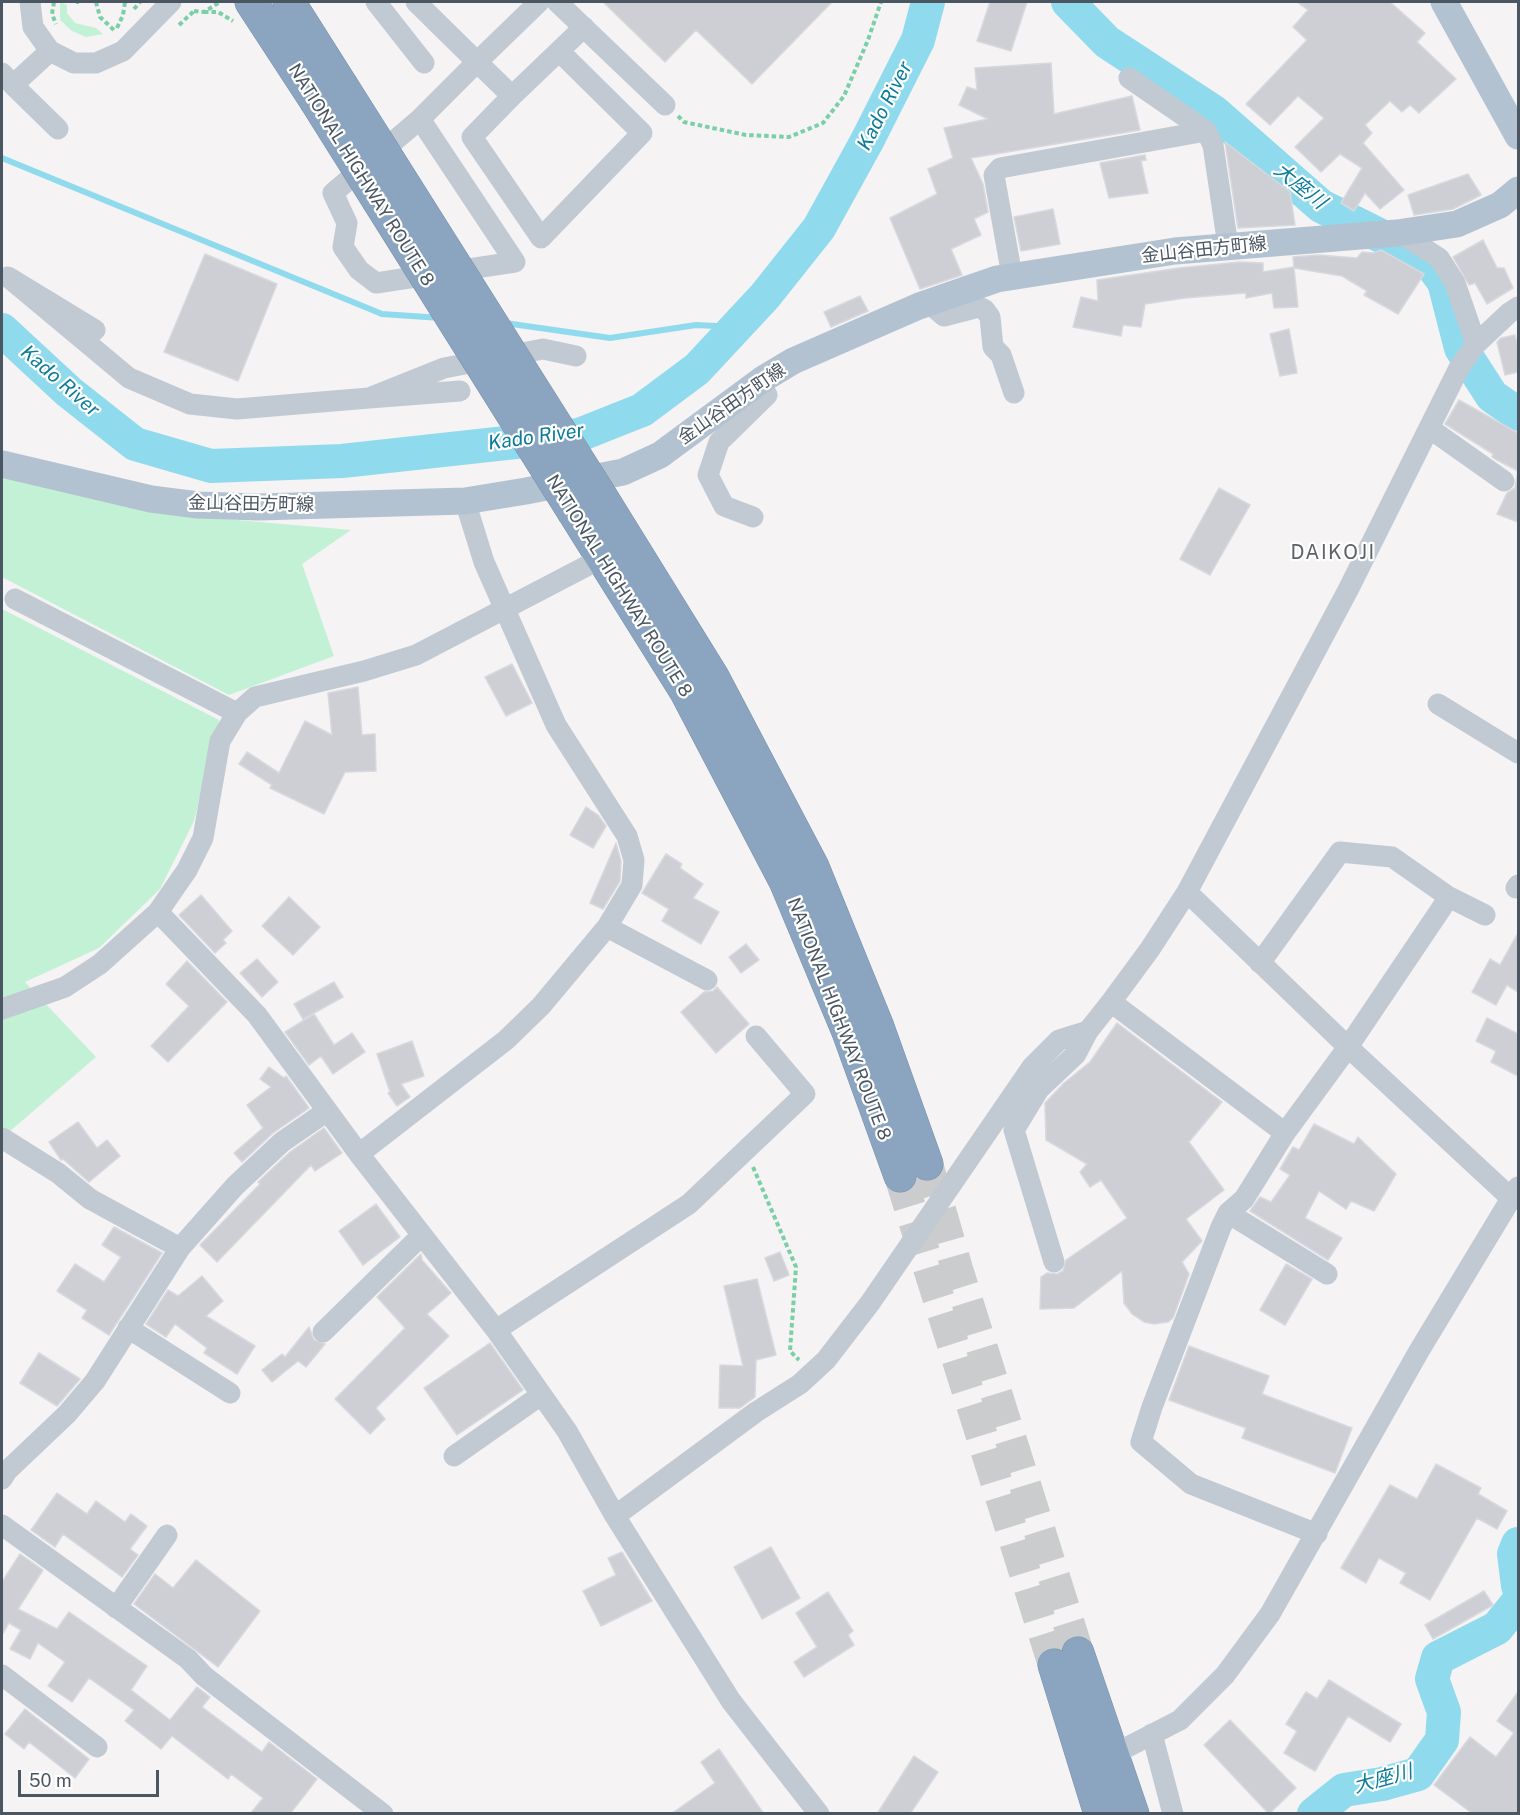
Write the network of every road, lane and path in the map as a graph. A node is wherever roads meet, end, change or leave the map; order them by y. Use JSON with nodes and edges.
{"nodes":[{"id":1,"x":30,"y":2,"type":"edge"},
{"id":2,"x":54,"y":2,"type":"edge"},
{"id":3,"x":96,"y":2,"type":"edge"},
{"id":4,"x":125,"y":2,"type":"edge"},
{"id":5,"x":140,"y":2,"type":"edge"},
{"id":6,"x":220,"y":2,"type":"edge"},
{"id":7,"x":251,"y":2,"type":"edge"},
{"id":8,"x":289,"y":2,"type":"edge"},
{"id":9,"x":376,"y":2,"type":"edge"},
{"id":10,"x":539,"y":2,"type":"edge"},
{"id":11,"x":557,"y":2,"type":"edge"},
{"id":12,"x":881,"y":2,"type":"edge"},
{"id":13,"x":1444,"y":2,"type":"edge"},
{"id":14,"x":180,"y":4,"type":"edge"},
{"id":15,"x":425,"y":5,"type":"edge"},
{"id":16,"x":584,"y":27,"type":"junction"},
{"id":17,"x":62,"y":31,"type":"dead end"},
{"id":18,"x":115,"y":31,"type":"junction"},
{"id":19,"x":403,"y":34,"type":"junction"},
{"id":20,"x":110,"y":36,"type":"dead end"},
{"id":21,"x":50,"y":51,"type":"junction"},
{"id":22,"x":559,"y":51,"type":"junction"},
{"id":23,"x":477,"y":62,"type":"junction"},
{"id":24,"x":424,"y":63,"type":"dead end"},
{"id":25,"x":1129,"y":78,"type":"dead end"},
{"id":26,"x":7,"y":79,"type":"edge"},
{"id":27,"x":512,"y":96,"type":"junction"},
{"id":28,"x":665,"y":105,"type":"joint"},
{"id":29,"x":420,"y":119,"type":"junction"},
{"id":30,"x":58,"y":129,"type":"dead end"},
{"id":31,"x":1206,"y":131,"type":"junction"},
{"id":32,"x":1518,"y":136,"type":"edge"},
{"id":33,"x":1518,"y":190,"type":"edge"},
{"id":34,"x":1400,"y":233,"type":"junction"},
{"id":35,"x":1228,"y":246,"type":"junction"},
{"id":36,"x":5,"y":274,"type":"edge"},
{"id":37,"x":1011,"y":276,"type":"junction"},
{"id":38,"x":929,"y":303,"type":"junction"},
{"id":39,"x":1518,"y":307,"type":"edge"},
{"id":40,"x":95,"y":330,"type":"dead end"},
{"id":41,"x":1476,"y":344,"type":"junction"},
{"id":42,"x":576,"y":356,"type":"dead end"},
{"id":43,"x":759,"y":382,"type":"junction"},
{"id":44,"x":460,"y":391,"type":"dead end"},
{"id":45,"x":1014,"y":393,"type":"dead end"},
{"id":46,"x":369,"y":398,"type":"junction"},
{"id":47,"x":1429,"y":428,"type":"junction"},
{"id":48,"x":2,"y":464,"type":"edge"},
{"id":49,"x":1504,"y":481,"type":"dead end"},
{"id":50,"x":465,"y":501,"type":"junction"},
{"id":51,"x":753,"y":517,"type":"dead end"},
{"id":52,"x":602,"y":558,"type":"junction"},
{"id":53,"x":15,"y":599,"type":"dead end"},
{"id":54,"x":504,"y":607,"type":"junction"},
{"id":55,"x":1438,"y":704,"type":"dead end"},
{"id":56,"x":237,"y":713,"type":"junction"},
{"id":57,"x":1518,"y":753,"type":"edge"},
{"id":58,"x":1187,"y":892,"type":"junction"},
{"id":59,"x":1449,"y":897,"type":"junction"},
{"id":60,"x":158,"y":912,"type":"junction"},
{"id":61,"x":1485,"y":915,"type":"dead end"},
{"id":62,"x":607,"y":927,"type":"junction"},
{"id":63,"x":1260,"y":963,"type":"junction"},
{"id":64,"x":707,"y":980,"type":"dead end"},
{"id":65,"x":1111,"y":1002,"type":"junction"},
{"id":66,"x":2,"y":1009,"type":"edge"},
{"id":67,"x":1088,"y":1031,"type":"junction"},
{"id":68,"x":756,"y":1036,"type":"dead end"},
{"id":69,"x":1348,"y":1047,"type":"junction"},
{"id":70,"x":327,"y":1111,"type":"junction"},
{"id":71,"x":1285,"y":1133,"type":"junction"},
{"id":72,"x":2,"y":1138,"type":"edge"},
{"id":73,"x":745,"y":1150,"type":"junction"},
{"id":74,"x":359,"y":1154,"type":"junction"},
{"id":75,"x":1515,"y":1193,"type":"edge"},
{"id":76,"x":1228,"y":1214,"type":"junction"},
{"id":77,"x":422,"y":1235,"type":"junction"},
{"id":78,"x":180,"y":1248,"type":"junction"},
{"id":79,"x":1053,"y":1262,"type":"dead end"},
{"id":80,"x":1327,"y":1274,"type":"dead end"},
{"id":81,"x":128,"y":1328,"type":"junction"},
{"id":82,"x":496,"y":1330,"type":"junction"},
{"id":83,"x":322,"y":1332,"type":"dead end"},
{"id":84,"x":812,"y":1372,"type":"junction"},
{"id":85,"x":230,"y":1393,"type":"dead end"},
{"id":86,"x":541,"y":1395,"type":"junction"},
{"id":87,"x":454,"y":1456,"type":"dead end"},
{"id":88,"x":2,"y":1479,"type":"edge"},
{"id":89,"x":615,"y":1516,"type":"junction"},
{"id":90,"x":2,"y":1525,"type":"edge"},
{"id":91,"x":1317,"y":1534,"type":"junction"},
{"id":92,"x":167,"y":1535,"type":"dead end"},
{"id":93,"x":116,"y":1608,"type":"junction"},
{"id":94,"x":2,"y":1675,"type":"edge"},
{"id":95,"x":1152,"y":1734,"type":"junction"},
{"id":96,"x":97,"y":1747,"type":"dead end"},
{"id":97,"x":1114,"y":1754,"type":"junction"},
{"id":98,"x":810,"y":1810,"type":"edge"},
{"id":99,"x":382,"y":1814,"type":"edge"},
{"id":100,"x":1100,"y":1814,"type":"edge"},
{"id":101,"x":1133,"y":1814,"type":"edge"},
{"id":102,"x":1173,"y":1814,"type":"edge"}],
"edges":[{"from":1,"to":21,"type":"street"},
{"from":2,"to":17,"type":"path"},
{"from":3,"to":18,"type":"path"},
{"from":4,"to":18,"type":"path"},
{"from":5,"to":18,"type":"path"},
{"from":6,"to":14,"type":"path"},
{"from":7,"to":52,"type":"highway","name":"NATIONAL HIGHWAY ROUTE 8","bridge":true},
{"from":8,"to":52,"type":"highway","name":"NATIONAL HIGHWAY ROUTE 8","bridge":true},
{"from":9,"to":19,"type":"street"},
{"from":10,"to":23,"type":"street"},
{"from":11,"to":16,"type":"street"},
{"from":12,"to":28,"type":"path"},
{"from":13,"to":32,"type":"main road"},
{"from":14,"to":21,"type":"street"},
{"from":15,"to":19,"type":"street"},
{"from":15,"to":23,"type":"street"},
{"from":16,"to":22,"type":"street"},
{"from":16,"to":28,"type":"street"},
{"from":18,"to":20,"type":"path"},
{"from":19,"to":24,"type":"street"},
{"from":21,"to":26,"type":"street"},
{"from":22,"to":27,"type":"street"},
{"from":22,"to":27,"type":"street"},
{"from":23,"to":27,"type":"street"},
{"from":23,"to":29,"type":"street"},
{"from":25,"to":31,"type":"street"},
{"from":26,"to":30,"type":"street"},
{"from":29,"to":29,"type":"street"},
{"from":31,"to":35,"type":"street"},
{"from":31,"to":37,"type":"street"},
{"from":33,"to":34,"type":"main road","name":"金山谷田方町線"},
{"from":34,"to":35,"type":"main road","name":"金山谷田方町線"},
{"from":34,"to":41,"type":"street"},
{"from":35,"to":37,"type":"main road","name":"金山谷田方町線"},
{"from":36,"to":40,"type":"street"},
{"from":36,"to":46,"type":"street"},
{"from":37,"to":38,"type":"main road","name":"金山谷田方町線"},
{"from":38,"to":43,"type":"main road","name":"金山谷田方町線"},
{"from":38,"to":45,"type":"street"},
{"from":39,"to":41,"type":"street"},
{"from":41,"to":47,"type":"street"},
{"from":42,"to":46,"type":"street"},
{"from":43,"to":50,"type":"main road","name":"金山谷田方町線"},
{"from":43,"to":51,"type":"street"},
{"from":44,"to":46,"type":"street"},
{"from":47,"to":49,"type":"street"},
{"from":47,"to":58,"type":"street"},
{"from":48,"to":50,"type":"main road","name":"金山谷田方町線"},
{"from":50,"to":54,"type":"street"},
{"from":52,"to":54,"type":"street"},
{"from":53,"to":56,"type":"street"},
{"from":54,"to":56,"type":"street"},
{"from":54,"to":62,"type":"street"},
{"from":55,"to":57,"type":"street"},
{"from":56,"to":60,"type":"street"},
{"from":58,"to":63,"type":"street"},
{"from":58,"to":65,"type":"street"},
{"from":59,"to":61,"type":"street"},
{"from":59,"to":63,"type":"street"},
{"from":59,"to":69,"type":"street"},
{"from":60,"to":66,"type":"street"},
{"from":60,"to":70,"type":"street"},
{"from":62,"to":64,"type":"street"},
{"from":62,"to":74,"type":"street"},
{"from":63,"to":69,"type":"street"},
{"from":65,"to":67,"type":"street"},
{"from":65,"to":71,"type":"street"},
{"from":67,"to":79,"type":"street"},
{"from":67,"to":84,"type":"street"},
{"from":68,"to":73,"type":"street"},
{"from":69,"to":71,"type":"street"},
{"from":69,"to":75,"type":"street"},
{"from":70,"to":74,"type":"street"},
{"from":70,"to":78,"type":"street"},
{"from":71,"to":76,"type":"street"},
{"from":72,"to":78,"type":"street"},
{"from":73,"to":82,"type":"street"},
{"from":73,"to":84,"type":"path"},
{"from":74,"to":77,"type":"street"},
{"from":75,"to":91,"type":"street"},
{"from":76,"to":80,"type":"street"},
{"from":76,"to":91,"type":"street"},
{"from":77,"to":82,"type":"street"},
{"from":77,"to":83,"type":"street"},
{"from":78,"to":81,"type":"street"},
{"from":81,"to":85,"type":"street"},
{"from":81,"to":88,"type":"street"},
{"from":82,"to":86,"type":"street"},
{"from":84,"to":89,"type":"street"},
{"from":86,"to":87,"type":"street"},
{"from":86,"to":89,"type":"street"},
{"from":89,"to":98,"type":"street"},
{"from":90,"to":93,"type":"street"},
{"from":91,"to":95,"type":"street"},
{"from":92,"to":93,"type":"street"},
{"from":93,"to":99,"type":"street"},
{"from":94,"to":96,"type":"street"},
{"from":95,"to":97,"type":"street"},
{"from":95,"to":102,"type":"street"},
{"from":97,"to":100,"type":"highway"},
{"from":97,"to":101,"type":"highway"}]}
